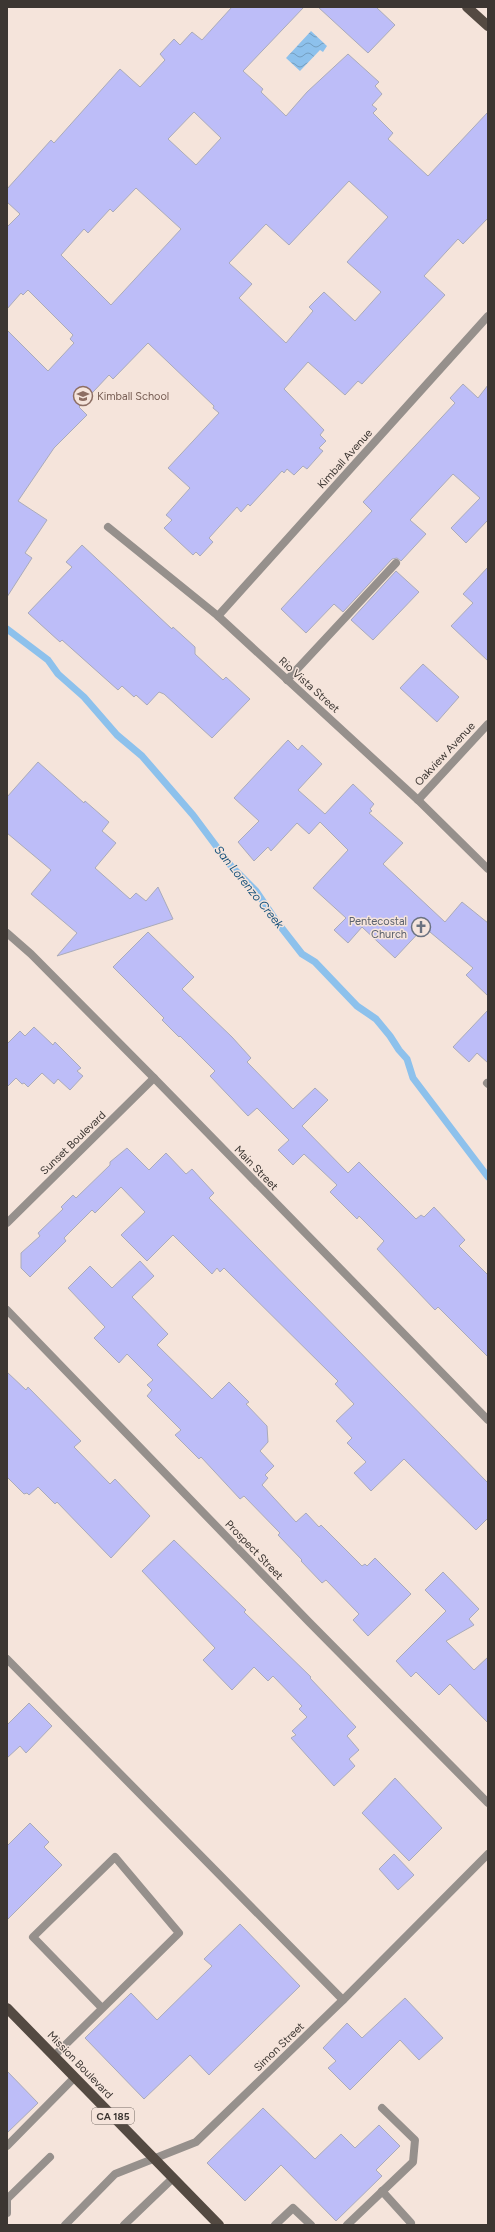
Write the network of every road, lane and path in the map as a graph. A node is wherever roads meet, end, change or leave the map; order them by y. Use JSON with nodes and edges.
{"nodes":[{"id":1,"x":467,"y":7,"type":"edge"},
{"id":2,"x":488,"y":26,"type":"edge"},
{"id":3,"x":488,"y":316,"type":"edge"},
{"id":4,"x":108,"y":527,"type":"dead end"},
{"id":5,"x":396,"y":563,"type":"dead end"},
{"id":6,"x":218,"y":616,"type":"junction"},
{"id":7,"x":287,"y":680,"type":"junction"},
{"id":8,"x":488,"y":724,"type":"edge"},
{"id":9,"x":418,"y":800,"type":"junction"},
{"id":10,"x":488,"y":869,"type":"edge"},
{"id":11,"x":7,"y":933,"type":"edge"},
{"id":12,"x":154,"y":1078,"type":"junction"},
{"id":13,"x":7,"y":1223,"type":"edge"},
{"id":14,"x":7,"y":1310,"type":"edge"},
{"id":15,"x":488,"y":1420,"type":"edge"},
{"id":16,"x":7,"y":1660,"type":"edge"},
{"id":17,"x":488,"y":1803,"type":"edge"},
{"id":18,"x":488,"y":1854,"type":"edge"},
{"id":19,"x":343,"y":2000,"type":"junction"},
{"id":20,"x":7,"y":2008,"type":"edge"},
{"id":21,"x":102,"y":2008,"type":"junction"},
{"id":22,"x":54,"y":2056,"type":"junction"},
{"id":23,"x":75,"y":2077,"type":"junction"},
{"id":24,"x":382,"y":2108,"type":"dead end"},
{"id":25,"x":7,"y":2146,"type":"edge"},
{"id":26,"x":50,"y":2157,"type":"dead end"},
{"id":27,"x":155,"y":2159,"type":"junction"},
{"id":28,"x":173,"y":2178,"type":"junction"},
{"id":29,"x":382,"y":2191,"type":"junction"},
{"id":30,"x":7,"y":2213,"type":"edge"},
{"id":31,"x":129,"y":2223,"type":"edge"},
{"id":32,"x":411,"y":2224,"type":"dead end"},
{"id":33,"x":65,"y":2225,"type":"edge"},
{"id":34,"x":219,"y":2225,"type":"edge"},
{"id":35,"x":275,"y":2225,"type":"edge"},
{"id":36,"x":311,"y":2225,"type":"edge"},
{"id":37,"x":347,"y":2225,"type":"edge"}],
"edges":[{"from":1,"to":2,"type":"main road"},
{"from":3,"to":6,"type":"street","name":"Kimball Avenue"},
{"from":4,"to":6,"type":"street","name":"Rio Vista Street"},
{"from":5,"to":7,"type":"street"},
{"from":6,"to":7,"type":"street","name":"Rio Vista Street"},
{"from":7,"to":9,"type":"street","name":"Rio Vista Street"},
{"from":8,"to":9,"type":"street","name":"Oakview Avenue"},
{"from":9,"to":10,"type":"street","name":"Rio Vista Street"},
{"from":11,"to":12,"type":"street","name":"Main Street"},
{"from":12,"to":13,"type":"street","name":"Sunset Boulevard"},
{"from":12,"to":15,"type":"street","name":"Main Street"},
{"from":14,"to":17,"type":"street","name":"Prospect Street"},
{"from":16,"to":19,"type":"street"},
{"from":18,"to":19,"type":"street","name":"Simon Street"},
{"from":19,"to":27,"type":"street","name":"Simon Street"},
{"from":20,"to":22,"type":"main road","name":"Mission Boulevard","number":"CA 185"},
{"from":21,"to":21,"type":"street"},
{"from":21,"to":22,"type":"street"},
{"from":22,"to":23,"type":"main road","name":"Mission Boulevard","number":"CA 185"},
{"from":23,"to":25,"type":"street"},
{"from":23,"to":27,"type":"main road","name":"Mission Boulevard","number":"CA 185"},
{"from":24,"to":29,"type":"street"},
{"from":26,"to":30,"type":"street"},
{"from":27,"to":28,"type":"main road","name":"Mission Boulevard","number":"CA 185"},
{"from":27,"to":33,"type":"street","name":"Simon Street"},
{"from":28,"to":31,"type":"street"},
{"from":28,"to":34,"type":"main road","name":"Mission Boulevard","number":"CA 185"},
{"from":29,"to":32,"type":"street"},
{"from":29,"to":37,"type":"street"},
{"from":35,"to":36,"type":"street"}]}
